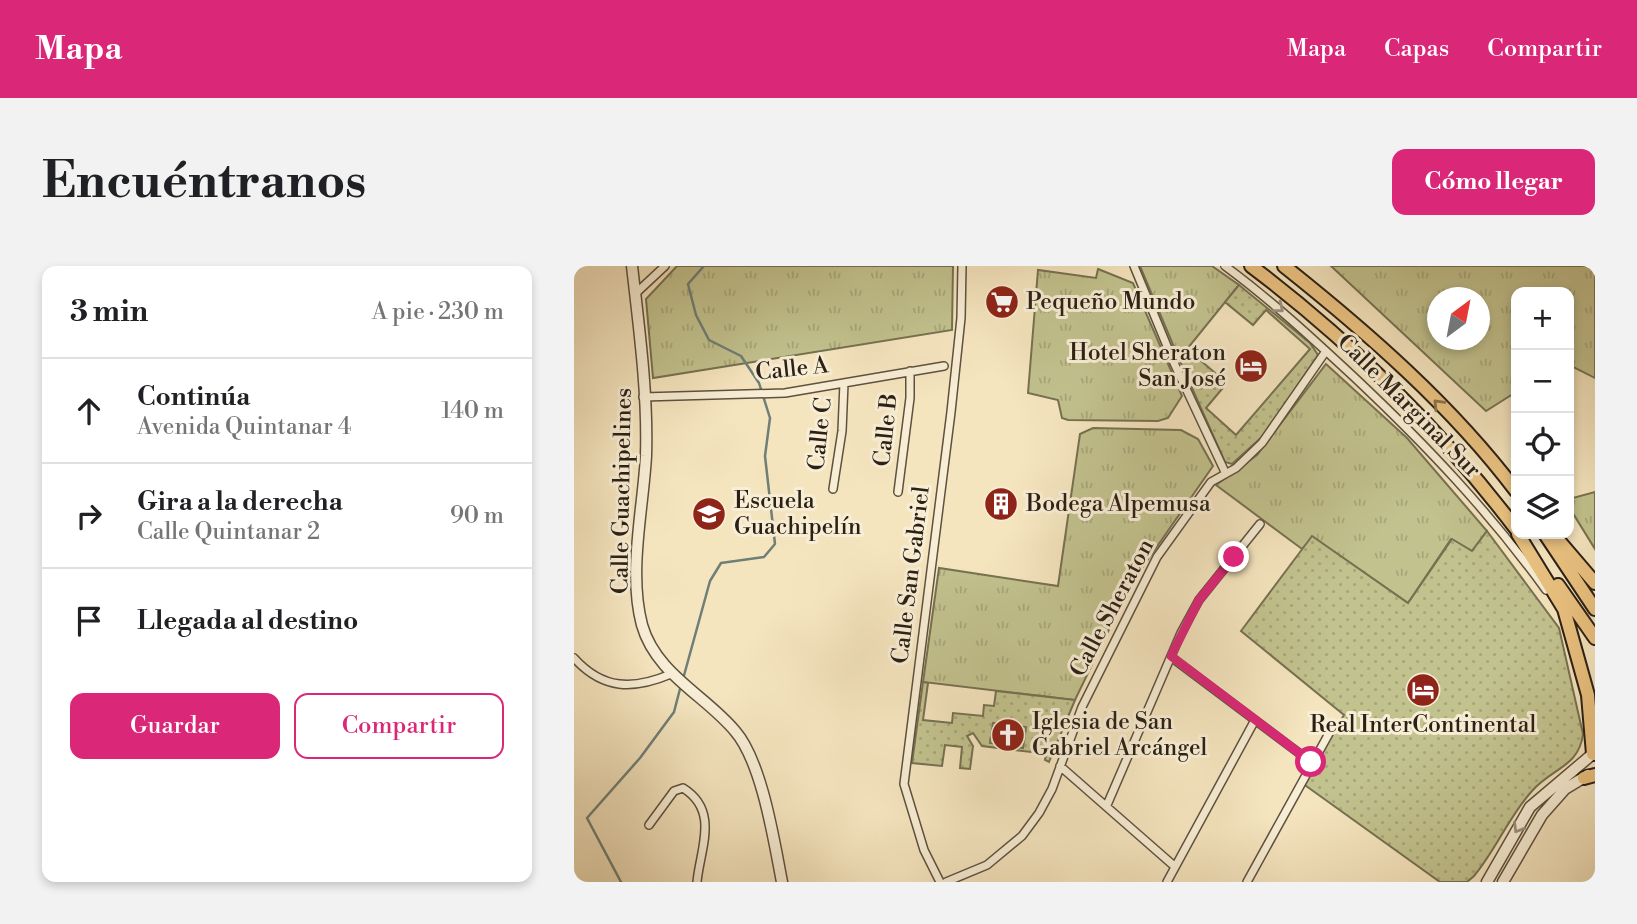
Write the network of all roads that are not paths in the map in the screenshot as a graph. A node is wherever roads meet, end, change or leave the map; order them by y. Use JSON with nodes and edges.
{"nodes":[{"id":1,"x":632,"y":266,"type":"edge"},
{"id":2,"x":665,"y":266,"type":"edge"},
{"id":3,"x":962,"y":266,"type":"edge"},
{"id":4,"x":1134,"y":266,"type":"edge"},
{"id":5,"x":1225,"y":266,"type":"edge"},
{"id":6,"x":1251,"y":266,"type":"edge"},
{"id":7,"x":1284,"y":266,"type":"edge"},
{"id":8,"x":635,"y":294,"type":"junction"},
{"id":9,"x":1326,"y":351,"type":"junction"},
{"id":10,"x":944,"y":366,"type":"dead end"},
{"id":11,"x":910,"y":372,"type":"junction"},
{"id":12,"x":844,"y":383,"type":"junction"},
{"id":13,"x":643,"y":397,"type":"junction"},
{"id":14,"x":1225,"y":472,"type":"junction"},
{"id":15,"x":1511,"y":485,"type":"edge"},
{"id":16,"x":833,"y":489,"type":"dead end"},
{"id":17,"x":898,"y":492,"type":"dead end"},
{"id":18,"x":1511,"y":522,"type":"edge"},
{"id":19,"x":1259,"y":524,"type":"dead end"},
{"id":20,"x":1522,"y":539,"type":"edge"},
{"id":21,"x":1523,"y":539,"type":"edge"},
{"id":22,"x":1548,"y":539,"type":"edge"},
{"id":23,"x":1557,"y":539,"type":"edge"},
{"id":24,"x":1595,"y":583,"type":"edge"},
{"id":25,"x":1595,"y":609,"type":"edge"},
{"id":26,"x":1570,"y":627,"type":"junction"},
{"id":27,"x":1595,"y":638,"type":"edge"},
{"id":28,"x":1171,"y":656,"type":"junction"},
{"id":29,"x":574,"y":658,"type":"edge"},
{"id":30,"x":678,"y":680,"type":"junction"},
{"id":31,"x":1255,"y":720,"type":"junction"},
{"id":32,"x":1332,"y":728,"type":"dead end"},
{"id":33,"x":1594,"y":753,"type":"edge"},
{"id":34,"x":1311,"y":762,"type":"junction"},
{"id":35,"x":1060,"y":766,"type":"junction"},
{"id":36,"x":1595,"y":770,"type":"edge"},
{"id":37,"x":1589,"y":777,"type":"edge"},
{"id":38,"x":1107,"y":805,"type":"junction"},
{"id":39,"x":649,"y":825,"type":"dead end"},
{"id":40,"x":1173,"y":865,"type":"junction"},
{"id":41,"x":697,"y":882,"type":"edge"},
{"id":42,"x":782,"y":882,"type":"edge"},
{"id":43,"x":940,"y":882,"type":"edge"},
{"id":44,"x":946,"y":882,"type":"edge"},
{"id":45,"x":1167,"y":882,"type":"edge"},
{"id":46,"x":1247,"y":882,"type":"edge"},
{"id":47,"x":1487,"y":882,"type":"edge"},
{"id":48,"x":1503,"y":882,"type":"edge"}],
"edges":[{"from":1,"to":8,"type":"street","name":"Calle Guachipelines"},
{"from":2,"to":8,"type":"street"},
{"from":3,"to":43,"type":"street","name":"Calle San Gabriel"},
{"from":4,"to":14,"type":"street"},
{"from":5,"to":9,"type":"street","name":"Calle Marginal Sur","one_way":true},
{"from":6,"to":18,"type":"highway"},
{"from":15,"to":7,"type":"highway","one_way":true},
{"from":8,"to":13,"type":"street","name":"Calle Guachipelines"},
{"from":9,"to":14,"type":"street","name":"Calle Sheraton"},
{"from":9,"to":26,"type":"street","name":"Calle Marginal Sur"},
{"from":10,"to":11,"type":"street","name":"Calle A"},
{"from":11,"to":12,"type":"street","name":"Calle A"},
{"from":11,"to":17,"type":"street","name":"Calle B"},
{"from":12,"to":13,"type":"street","name":"Calle A"},
{"from":12,"to":16,"type":"street","name":"Calle C"},
{"from":13,"to":30,"type":"street","name":"Calle Guachipelines"},
{"from":14,"to":35,"type":"street","name":"Calle Sheraton"},
{"from":19,"to":28,"type":"street"},
{"from":20,"to":26,"type":"highway"},
{"from":21,"to":27,"type":"highway"},
{"from":22,"to":25,"type":"highway"},
{"from":23,"to":24,"type":"highway"},
{"from":26,"to":33,"type":"highway"},
{"from":28,"to":31,"type":"street"},
{"from":28,"to":38,"type":"street"},
{"from":29,"to":30,"type":"street"},
{"from":30,"to":42,"type":"street","name":"Calle Guachipelines"},
{"from":31,"to":34,"type":"street"},
{"from":31,"to":40,"type":"street"},
{"from":32,"to":34,"type":"street"},
{"from":33,"to":47,"type":"street","one_way":true},
{"from":34,"to":46,"type":"street"},
{"from":35,"to":38,"type":"street"},
{"from":35,"to":44,"type":"street","name":"Calle Sheraton"},
{"from":36,"to":37,"type":"street"},
{"from":37,"to":48,"type":"street"},
{"from":38,"to":40,"type":"street"},
{"from":39,"to":41,"type":"street"},
{"from":40,"to":45,"type":"street"}]}
